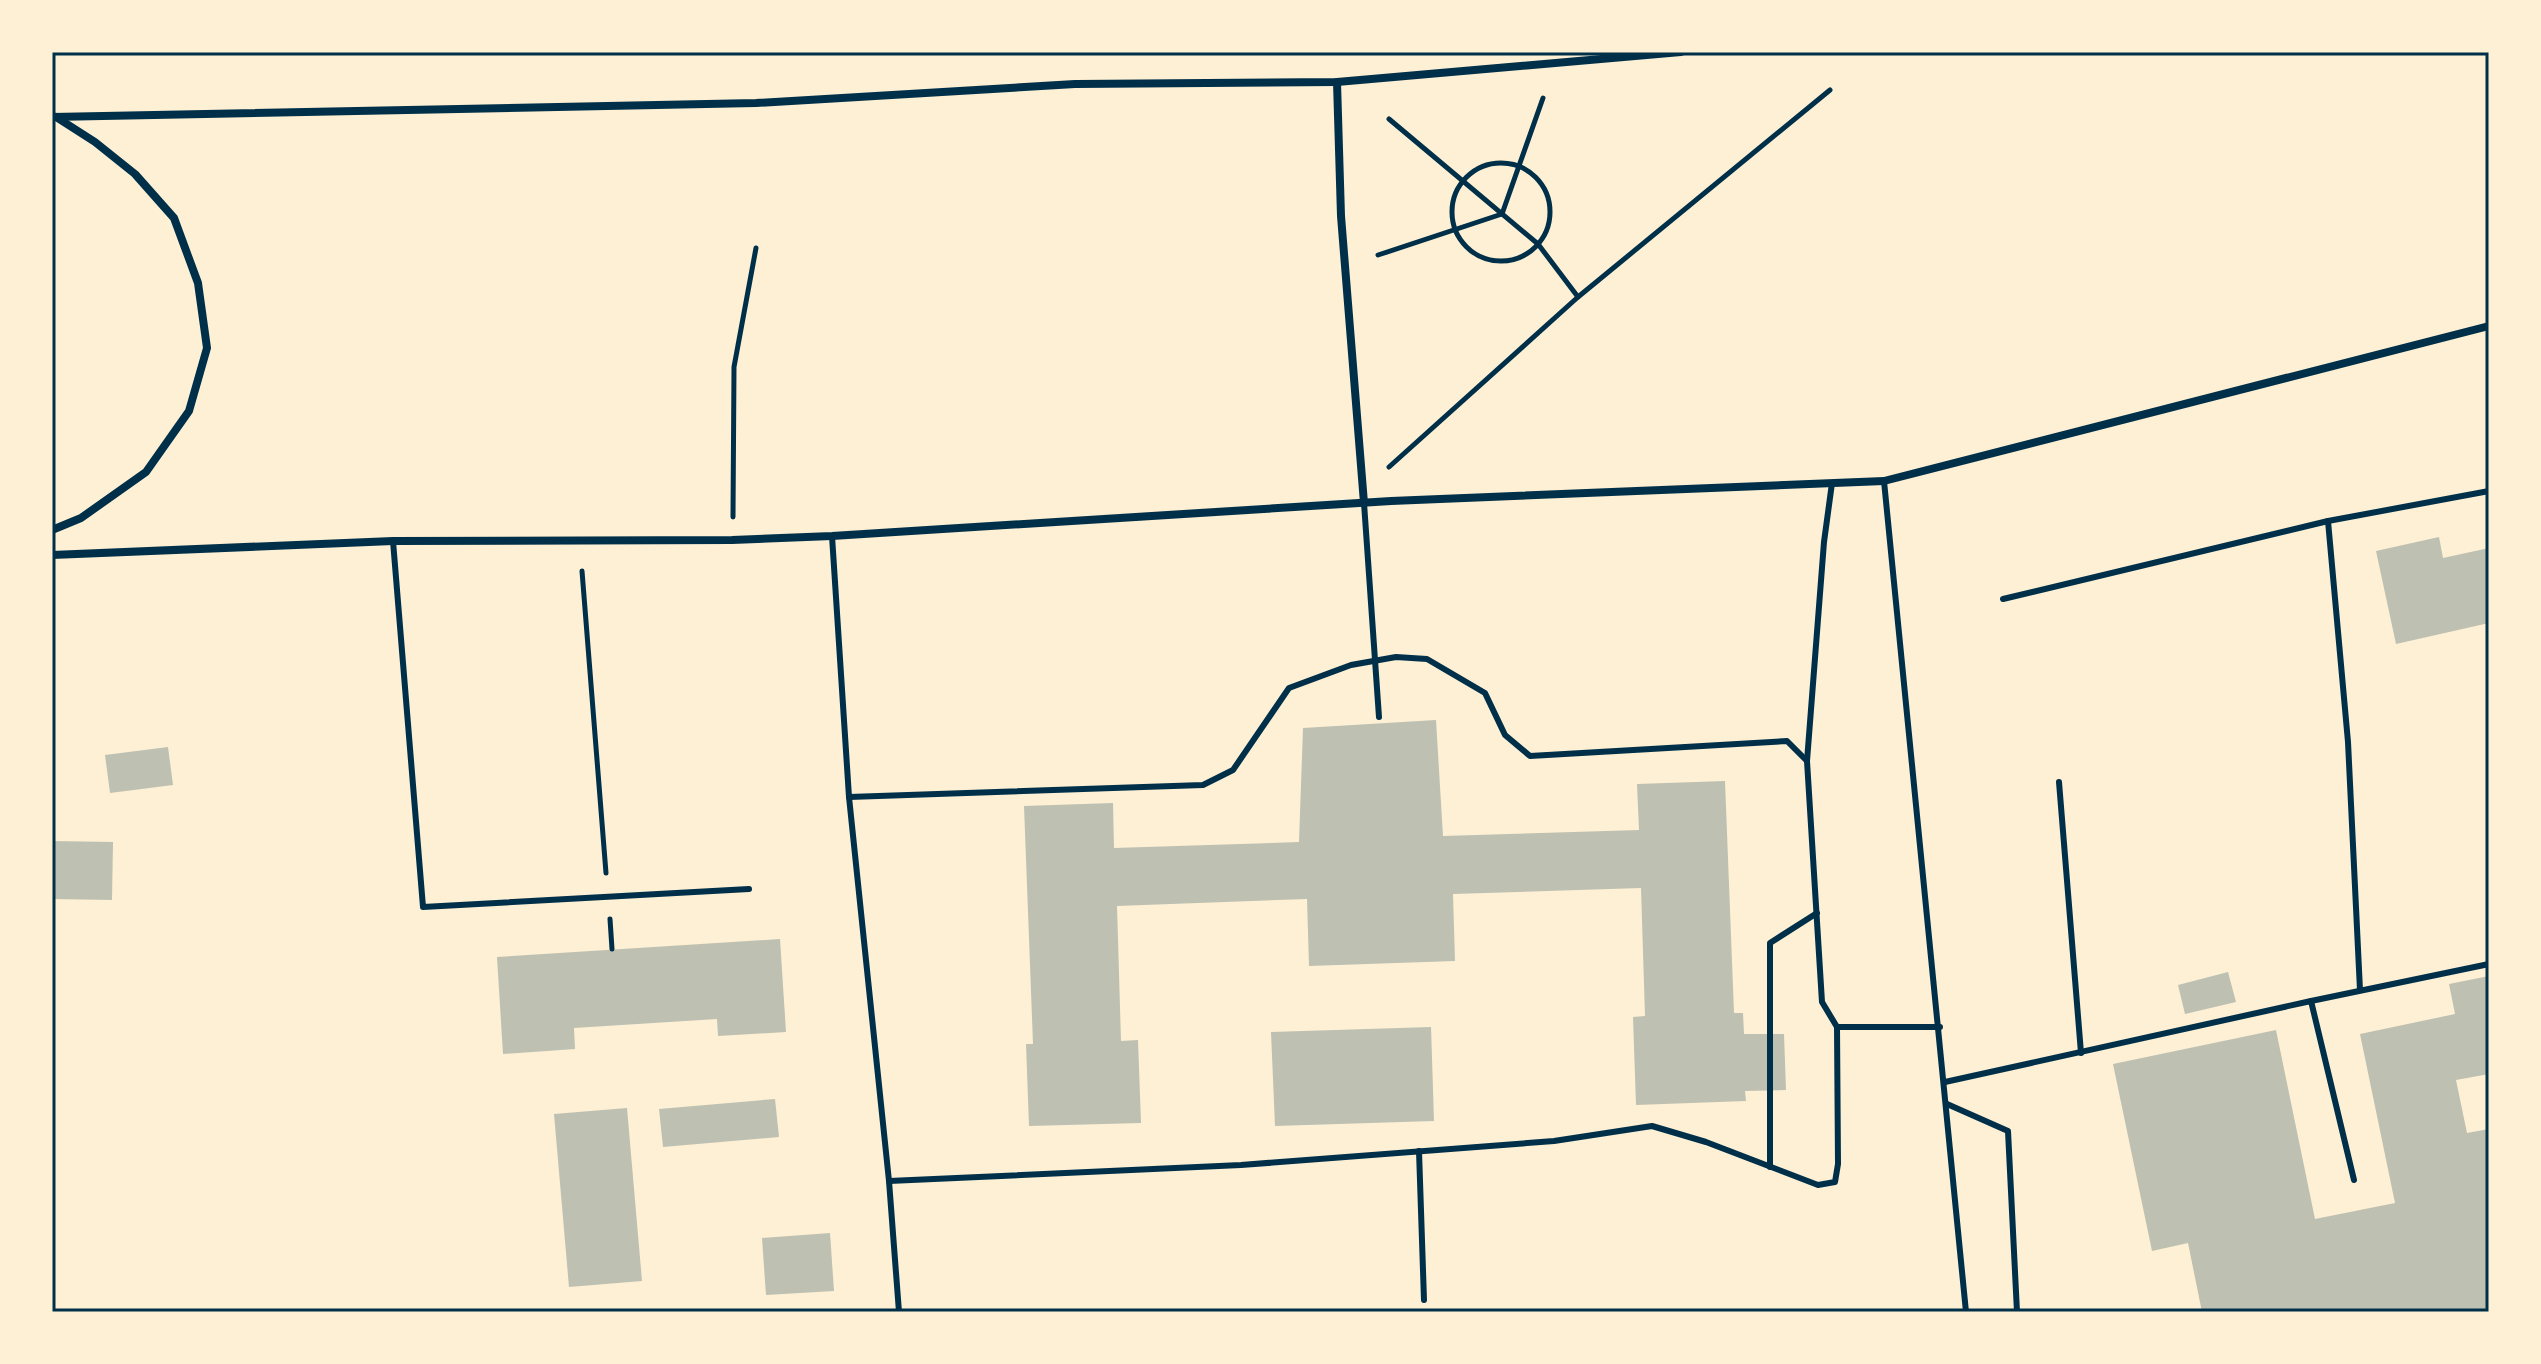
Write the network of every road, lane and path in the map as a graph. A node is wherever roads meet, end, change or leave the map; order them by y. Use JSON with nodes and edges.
{"nodes":[{"id":1,"x":1681,"y":52,"type":"edge"},
{"id":2,"x":1337,"y":82,"type":"junction"},
{"id":3,"x":1830,"y":90,"type":"dead end"},
{"id":4,"x":1543,"y":98,"type":"dead end"},
{"id":5,"x":54,"y":117,"type":"edge"},
{"id":6,"x":1389,"y":119,"type":"dead end"},
{"id":7,"x":1518,"y":167,"type":"junction"},
{"id":8,"x":1463,"y":181,"type":"junction"},
{"id":9,"x":1502,"y":214,"type":"junction"},
{"id":10,"x":1455,"y":229,"type":"junction"},
{"id":11,"x":1538,"y":244,"type":"junction"},
{"id":12,"x":756,"y":248,"type":"dead end"},
{"id":13,"x":1378,"y":255,"type":"dead end"},
{"id":14,"x":1578,"y":297,"type":"junction"},
{"id":15,"x":2489,"y":326,"type":"edge"},
{"id":16,"x":1389,"y":467,"type":"dead end"},
{"id":17,"x":1884,"y":481,"type":"junction"},
{"id":18,"x":1832,"y":483,"type":"junction"},
{"id":19,"x":2489,"y":491,"type":"edge"},
{"id":20,"x":1364,"y":503,"type":"junction"},
{"id":21,"x":2328,"y":521,"type":"junction"},
{"id":22,"x":52,"y":530,"type":"edge"},
{"id":23,"x":832,"y":536,"type":"junction"},
{"id":24,"x":732,"y":540,"type":"junction"},
{"id":25,"x":393,"y":541,"type":"junction"},
{"id":26,"x":52,"y":555,"type":"edge"},
{"id":27,"x":582,"y":571,"type":"dead end"},
{"id":28,"x":2003,"y":599,"type":"dead end"},
{"id":29,"x":1376,"y":661,"type":"junction"},
{"id":30,"x":1379,"y":717,"type":"dead end"},
{"id":31,"x":1807,"y":761,"type":"junction"},
{"id":32,"x":2059,"y":782,"type":"dead end"},
{"id":33,"x":849,"y":797,"type":"junction"},
{"id":34,"x":749,"y":889,"type":"dead end"},
{"id":35,"x":608,"y":897,"type":"junction"},
{"id":36,"x":1817,"y":913,"type":"junction"},
{"id":37,"x":612,"y":949,"type":"dead end"},
{"id":38,"x":2489,"y":964,"type":"edge"},
{"id":39,"x":2360,"y":990,"type":"junction"},
{"id":40,"x":2311,"y":1001,"type":"junction"},
{"id":41,"x":1837,"y":1027,"type":"junction"},
{"id":42,"x":1940,"y":1027,"type":"junction"},
{"id":43,"x":2081,"y":1053,"type":"junction"},
{"id":44,"x":1945,"y":1082,"type":"junction"},
{"id":45,"x":1947,"y":1104,"type":"junction"},
{"id":46,"x":1419,"y":1151,"type":"junction"},
{"id":47,"x":1770,"y":1167,"type":"junction"},
{"id":48,"x":2354,"y":1180,"type":"dead end"},
{"id":49,"x":889,"y":1181,"type":"junction"},
{"id":50,"x":1424,"y":1300,"type":"dead end"},
{"id":51,"x":899,"y":1312,"type":"edge"},
{"id":52,"x":1966,"y":1312,"type":"edge"},
{"id":53,"x":2017,"y":1312,"type":"edge"}],
"edges":[{"from":1,"to":2,"type":"street"},
{"from":2,"to":5,"type":"street"},
{"from":2,"to":20,"type":"street"},
{"from":3,"to":14,"type":"path"},
{"from":4,"to":7,"type":"path"},
{"from":5,"to":22,"type":"street"},
{"from":6,"to":8,"type":"path"},
{"from":7,"to":8,"type":"path"},
{"from":7,"to":9,"type":"path"},
{"from":7,"to":11,"type":"path"},
{"from":8,"to":9,"type":"path"},
{"from":8,"to":10,"type":"path"},
{"from":9,"to":10,"type":"path"},
{"from":9,"to":11,"type":"path"},
{"from":10,"to":11,"type":"path"},
{"from":10,"to":13,"type":"path"},
{"from":11,"to":14,"type":"path"},
{"from":12,"to":24,"type":"path"},
{"from":14,"to":16,"type":"path"},
{"from":15,"to":17,"type":"street"},
{"from":17,"to":18,"type":"street"},
{"from":17,"to":42,"type":"lane"},
{"from":18,"to":20,"type":"street"},
{"from":18,"to":31,"type":"lane"},
{"from":19,"to":21,"type":"lane"},
{"from":20,"to":23,"type":"street"},
{"from":20,"to":29,"type":"lane"},
{"from":21,"to":28,"type":"lane"},
{"from":21,"to":39,"type":"lane"},
{"from":23,"to":24,"type":"street"},
{"from":23,"to":33,"type":"lane"},
{"from":24,"to":25,"type":"street"},
{"from":25,"to":26,"type":"street"},
{"from":25,"to":35,"type":"lane"},
{"from":27,"to":35,"type":"path"},
{"from":29,"to":30,"type":"lane"},
{"from":29,"to":31,"type":"lane"},
{"from":29,"to":33,"type":"lane"},
{"from":31,"to":36,"type":"lane"},
{"from":32,"to":43,"type":"lane"},
{"from":33,"to":49,"type":"lane"},
{"from":34,"to":35,"type":"lane"},
{"from":35,"to":37,"type":"path"},
{"from":36,"to":41,"type":"lane"},
{"from":36,"to":47,"type":"lane"},
{"from":38,"to":39,"type":"lane"},
{"from":39,"to":40,"type":"lane"},
{"from":40,"to":43,"type":"lane"},
{"from":40,"to":48,"type":"lane"},
{"from":41,"to":42,"type":"lane"},
{"from":41,"to":47,"type":"lane"},
{"from":42,"to":44,"type":"lane"},
{"from":43,"to":44,"type":"lane"},
{"from":44,"to":45,"type":"lane"},
{"from":45,"to":52,"type":"lane"},
{"from":45,"to":53,"type":"lane"},
{"from":46,"to":47,"type":"lane"},
{"from":46,"to":49,"type":"lane"},
{"from":46,"to":50,"type":"lane"},
{"from":49,"to":51,"type":"lane"}]}
